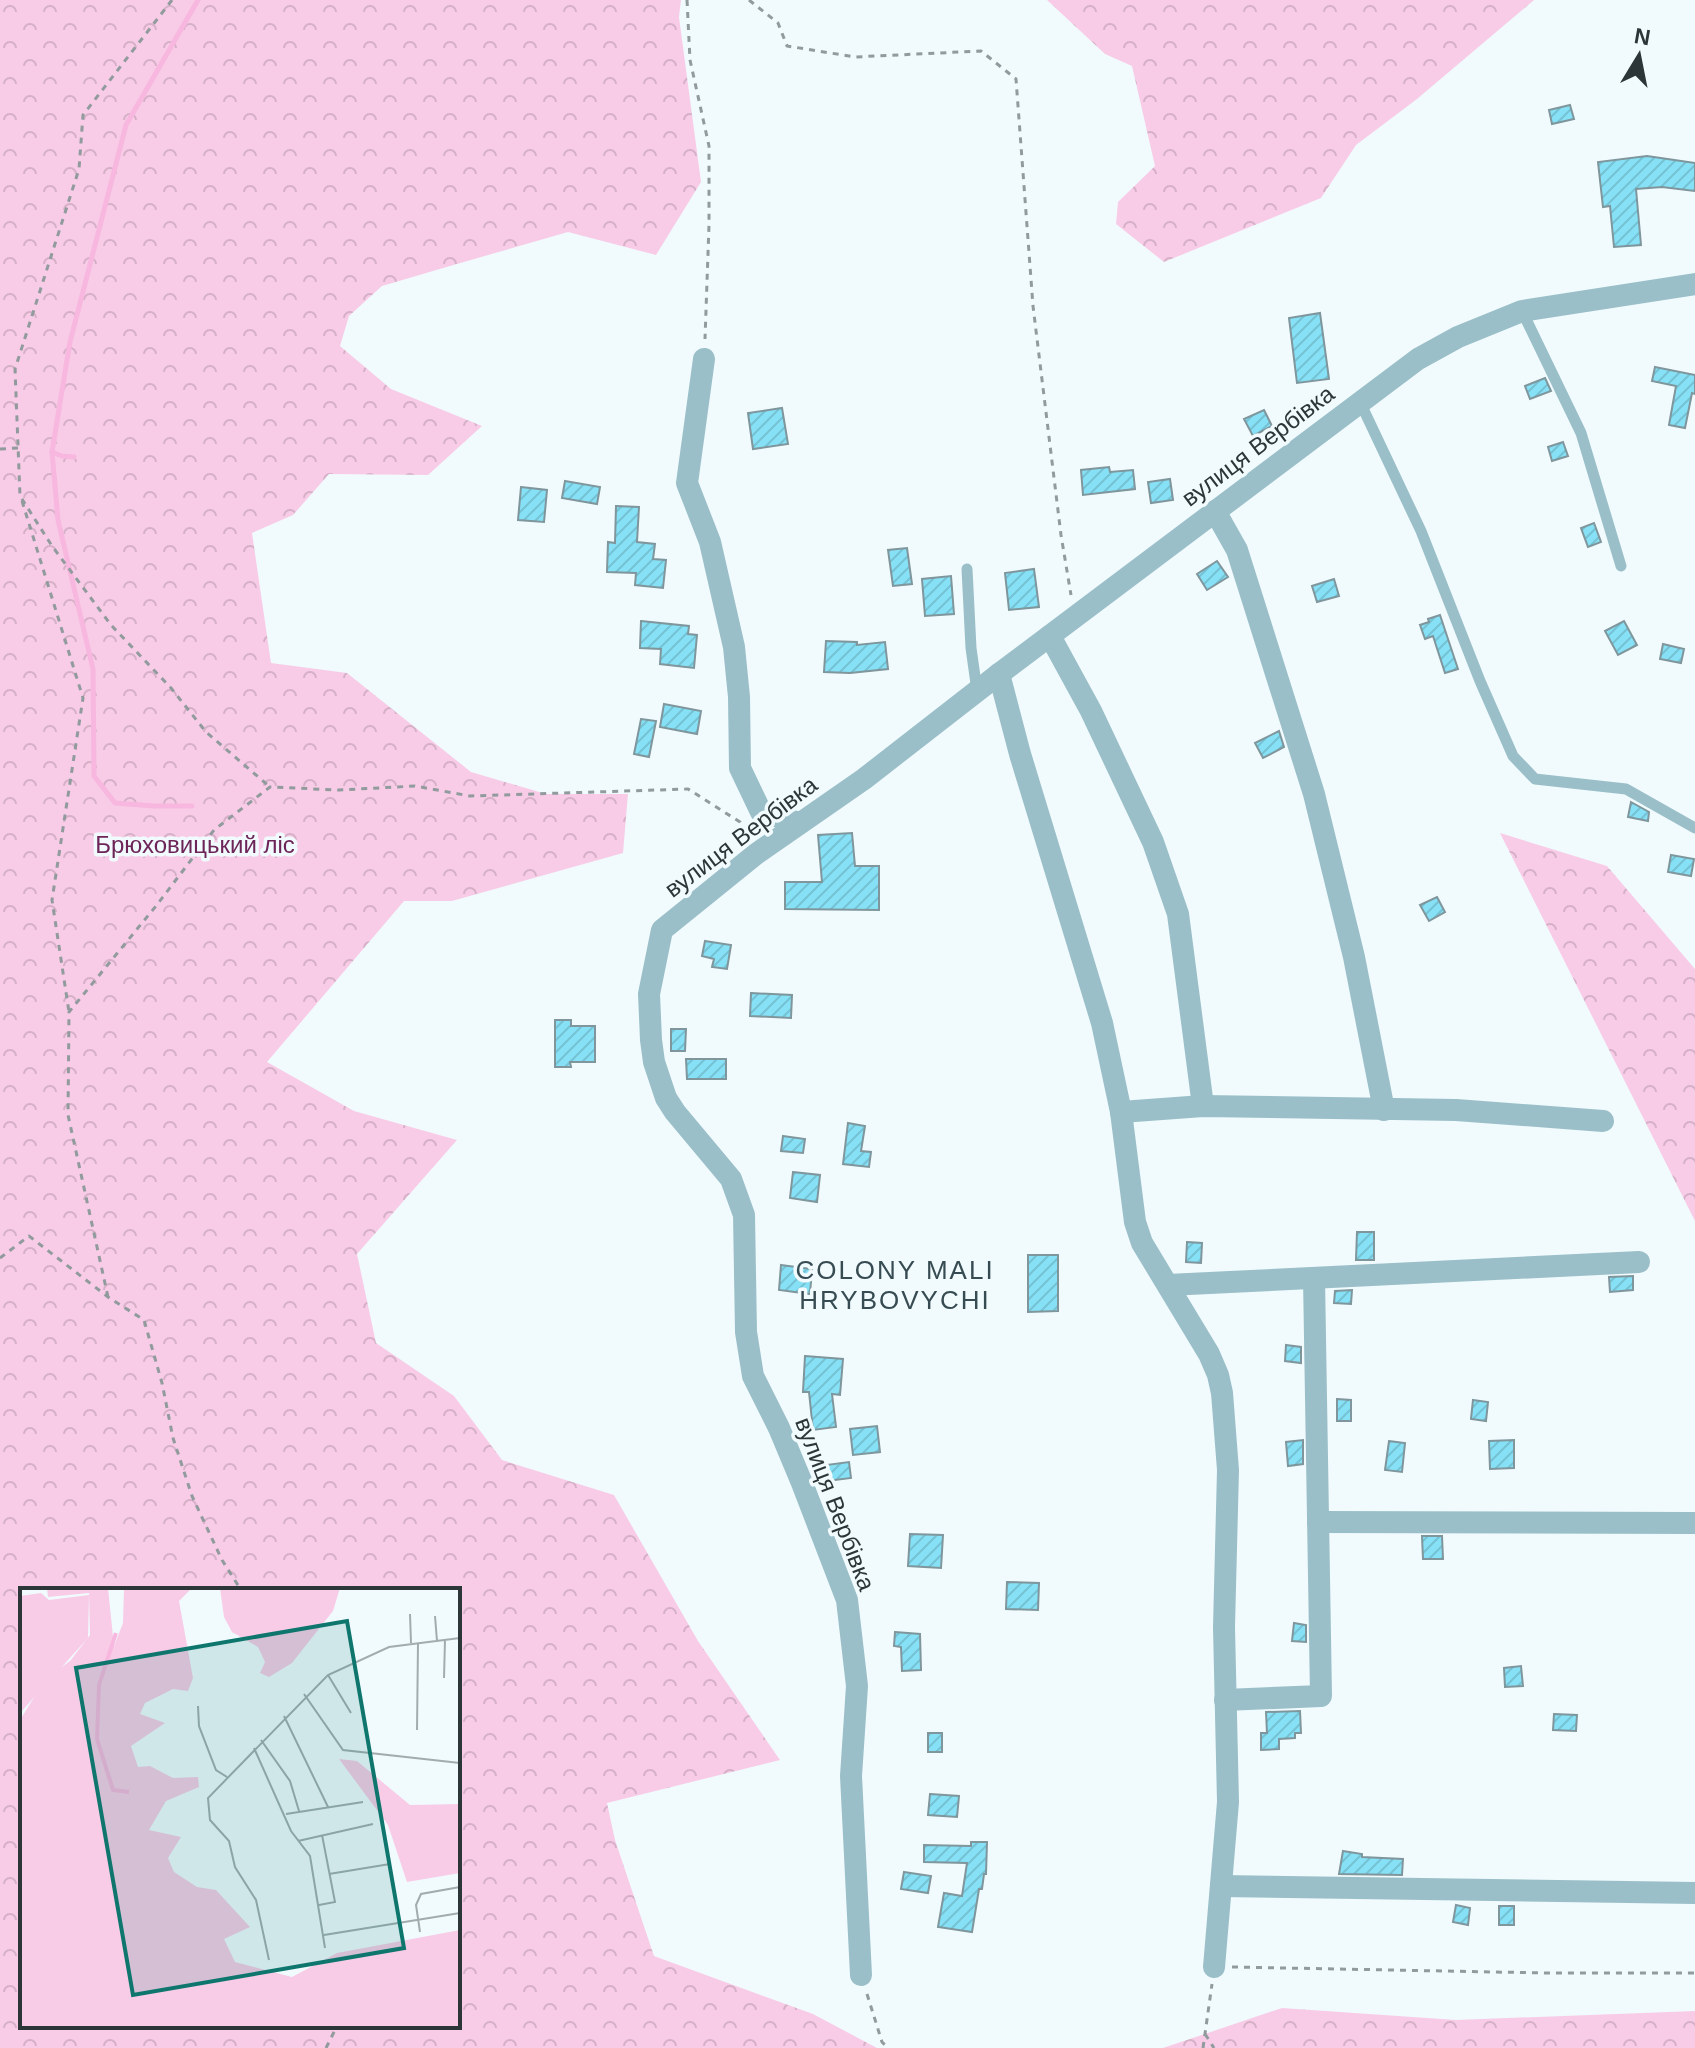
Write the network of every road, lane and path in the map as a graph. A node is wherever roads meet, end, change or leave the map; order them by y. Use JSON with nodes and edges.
{"nodes":[{"id":1,"x":172,"y":0,"type":"edge"},
{"id":2,"x":687,"y":0,"type":"edge"},
{"id":3,"x":749,"y":0,"type":"edge"},
{"id":4,"x":1695,"y":284,"type":"edge"},
{"id":5,"x":1522,"y":311,"type":"junction"},
{"id":6,"x":704,"y":359,"type":"joint"},
{"id":7,"x":1360,"y":402,"type":"junction"},
{"id":8,"x":18,"y":448,"type":"junction"},
{"id":9,"x":0,"y":449,"type":"edge"},
{"id":10,"x":20,"y":496,"type":"junction"},
{"id":11,"x":1215,"y":511,"type":"junction"},
{"id":12,"x":1621,"y":566,"type":"dead end"},
{"id":13,"x":967,"y":569,"type":"dead end"},
{"id":14,"x":1075,"y":617,"type":"junction"},
{"id":15,"x":1050,"y":636,"type":"junction"},
{"id":16,"x":999,"y":674,"type":"junction"},
{"id":17,"x":977,"y":691,"type":"junction"},
{"id":18,"x":270,"y":787,"type":"junction"},
{"id":19,"x":740,"y":822,"type":"dead end"},
{"id":20,"x":800,"y":823,"type":"junction"},
{"id":21,"x":1695,"y":828,"type":"edge"},
{"id":22,"x":69,"y":1012,"type":"junction"},
{"id":23,"x":1203,"y":1106,"type":"junction"},
{"id":24,"x":1384,"y":1110,"type":"junction"},
{"id":25,"x":1121,"y":1112,"type":"junction"},
{"id":26,"x":1603,"y":1121,"type":"dead end"},
{"id":27,"x":0,"y":1258,"type":"edge"},
{"id":28,"x":1639,"y":1262,"type":"dead end"},
{"id":29,"x":1314,"y":1278,"type":"junction"},
{"id":30,"x":1168,"y":1285,"type":"junction"},
{"id":31,"x":108,"y":1297,"type":"junction"},
{"id":32,"x":1318,"y":1522,"type":"junction"},
{"id":33,"x":1695,"y":1523,"type":"edge"},
{"id":34,"x":240,"y":1588,"type":"edge"},
{"id":35,"x":1225,"y":1700,"type":"junction"},
{"id":36,"x":1221,"y":1886,"type":"junction"},
{"id":37,"x":1695,"y":1893,"type":"edge"},
{"id":38,"x":1214,"y":1967,"type":"junction"},
{"id":39,"x":1695,"y":1973,"type":"edge"},
{"id":40,"x":861,"y":1975,"type":"joint"},
{"id":41,"x":336,"y":2028,"type":"edge"},
{"id":42,"x":1205,"y":2034,"type":"junction"},
{"id":43,"x":326,"y":2048,"type":"edge"},
{"id":44,"x":885,"y":2048,"type":"edge"},
{"id":45,"x":1203,"y":2048,"type":"edge"},
{"id":46,"x":1214,"y":2048,"type":"edge"}],
"edges":[{"from":1,"to":8,"type":"path"},
{"from":2,"to":6,"type":"path"},
{"from":3,"to":14,"type":"path"},
{"from":4,"to":5,"type":"street","name":"вулиця Вербівка"},
{"from":5,"to":7,"type":"street","name":"вулиця Вербівка"},
{"from":5,"to":12,"type":"lane"},
{"from":6,"to":20,"type":"street"},
{"from":7,"to":11,"type":"street","name":"вулиця Вербівка"},
{"from":7,"to":21,"type":"lane"},
{"from":8,"to":9,"type":"path"},
{"from":8,"to":10,"type":"path"},
{"from":10,"to":18,"type":"path"},
{"from":10,"to":22,"type":"path"},
{"from":11,"to":14,"type":"street","name":"вулиця Вербівка"},
{"from":11,"to":24,"type":"street"},
{"from":13,"to":17,"type":"lane"},
{"from":14,"to":15,"type":"street","name":"вулиця Вербівка"},
{"from":15,"to":16,"type":"street","name":"вулиця Вербівка"},
{"from":15,"to":23,"type":"street"},
{"from":16,"to":17,"type":"street","name":"вулиця Вербівка"},
{"from":16,"to":25,"type":"street"},
{"from":17,"to":20,"type":"street","name":"вулиця Вербівка"},
{"from":18,"to":19,"type":"path"},
{"from":18,"to":22,"type":"path"},
{"from":20,"to":40,"type":"street","name":"вулиця Вербівка"},
{"from":22,"to":31,"type":"path"},
{"from":23,"to":24,"type":"street"},
{"from":23,"to":25,"type":"street"},
{"from":24,"to":26,"type":"street"},
{"from":25,"to":30,"type":"street"},
{"from":27,"to":31,"type":"path"},
{"from":28,"to":29,"type":"street"},
{"from":29,"to":30,"type":"street"},
{"from":29,"to":32,"type":"street"},
{"from":30,"to":35,"type":"street"},
{"from":31,"to":34,"type":"path"},
{"from":32,"to":33,"type":"street"},
{"from":32,"to":35,"type":"street"},
{"from":35,"to":36,"type":"street"},
{"from":36,"to":37,"type":"street"},
{"from":36,"to":38,"type":"street"},
{"from":38,"to":39,"type":"path"},
{"from":38,"to":42,"type":"path"},
{"from":40,"to":44,"type":"path"},
{"from":41,"to":43,"type":"path"},
{"from":42,"to":45,"type":"path"},
{"from":42,"to":46,"type":"path"}]}
